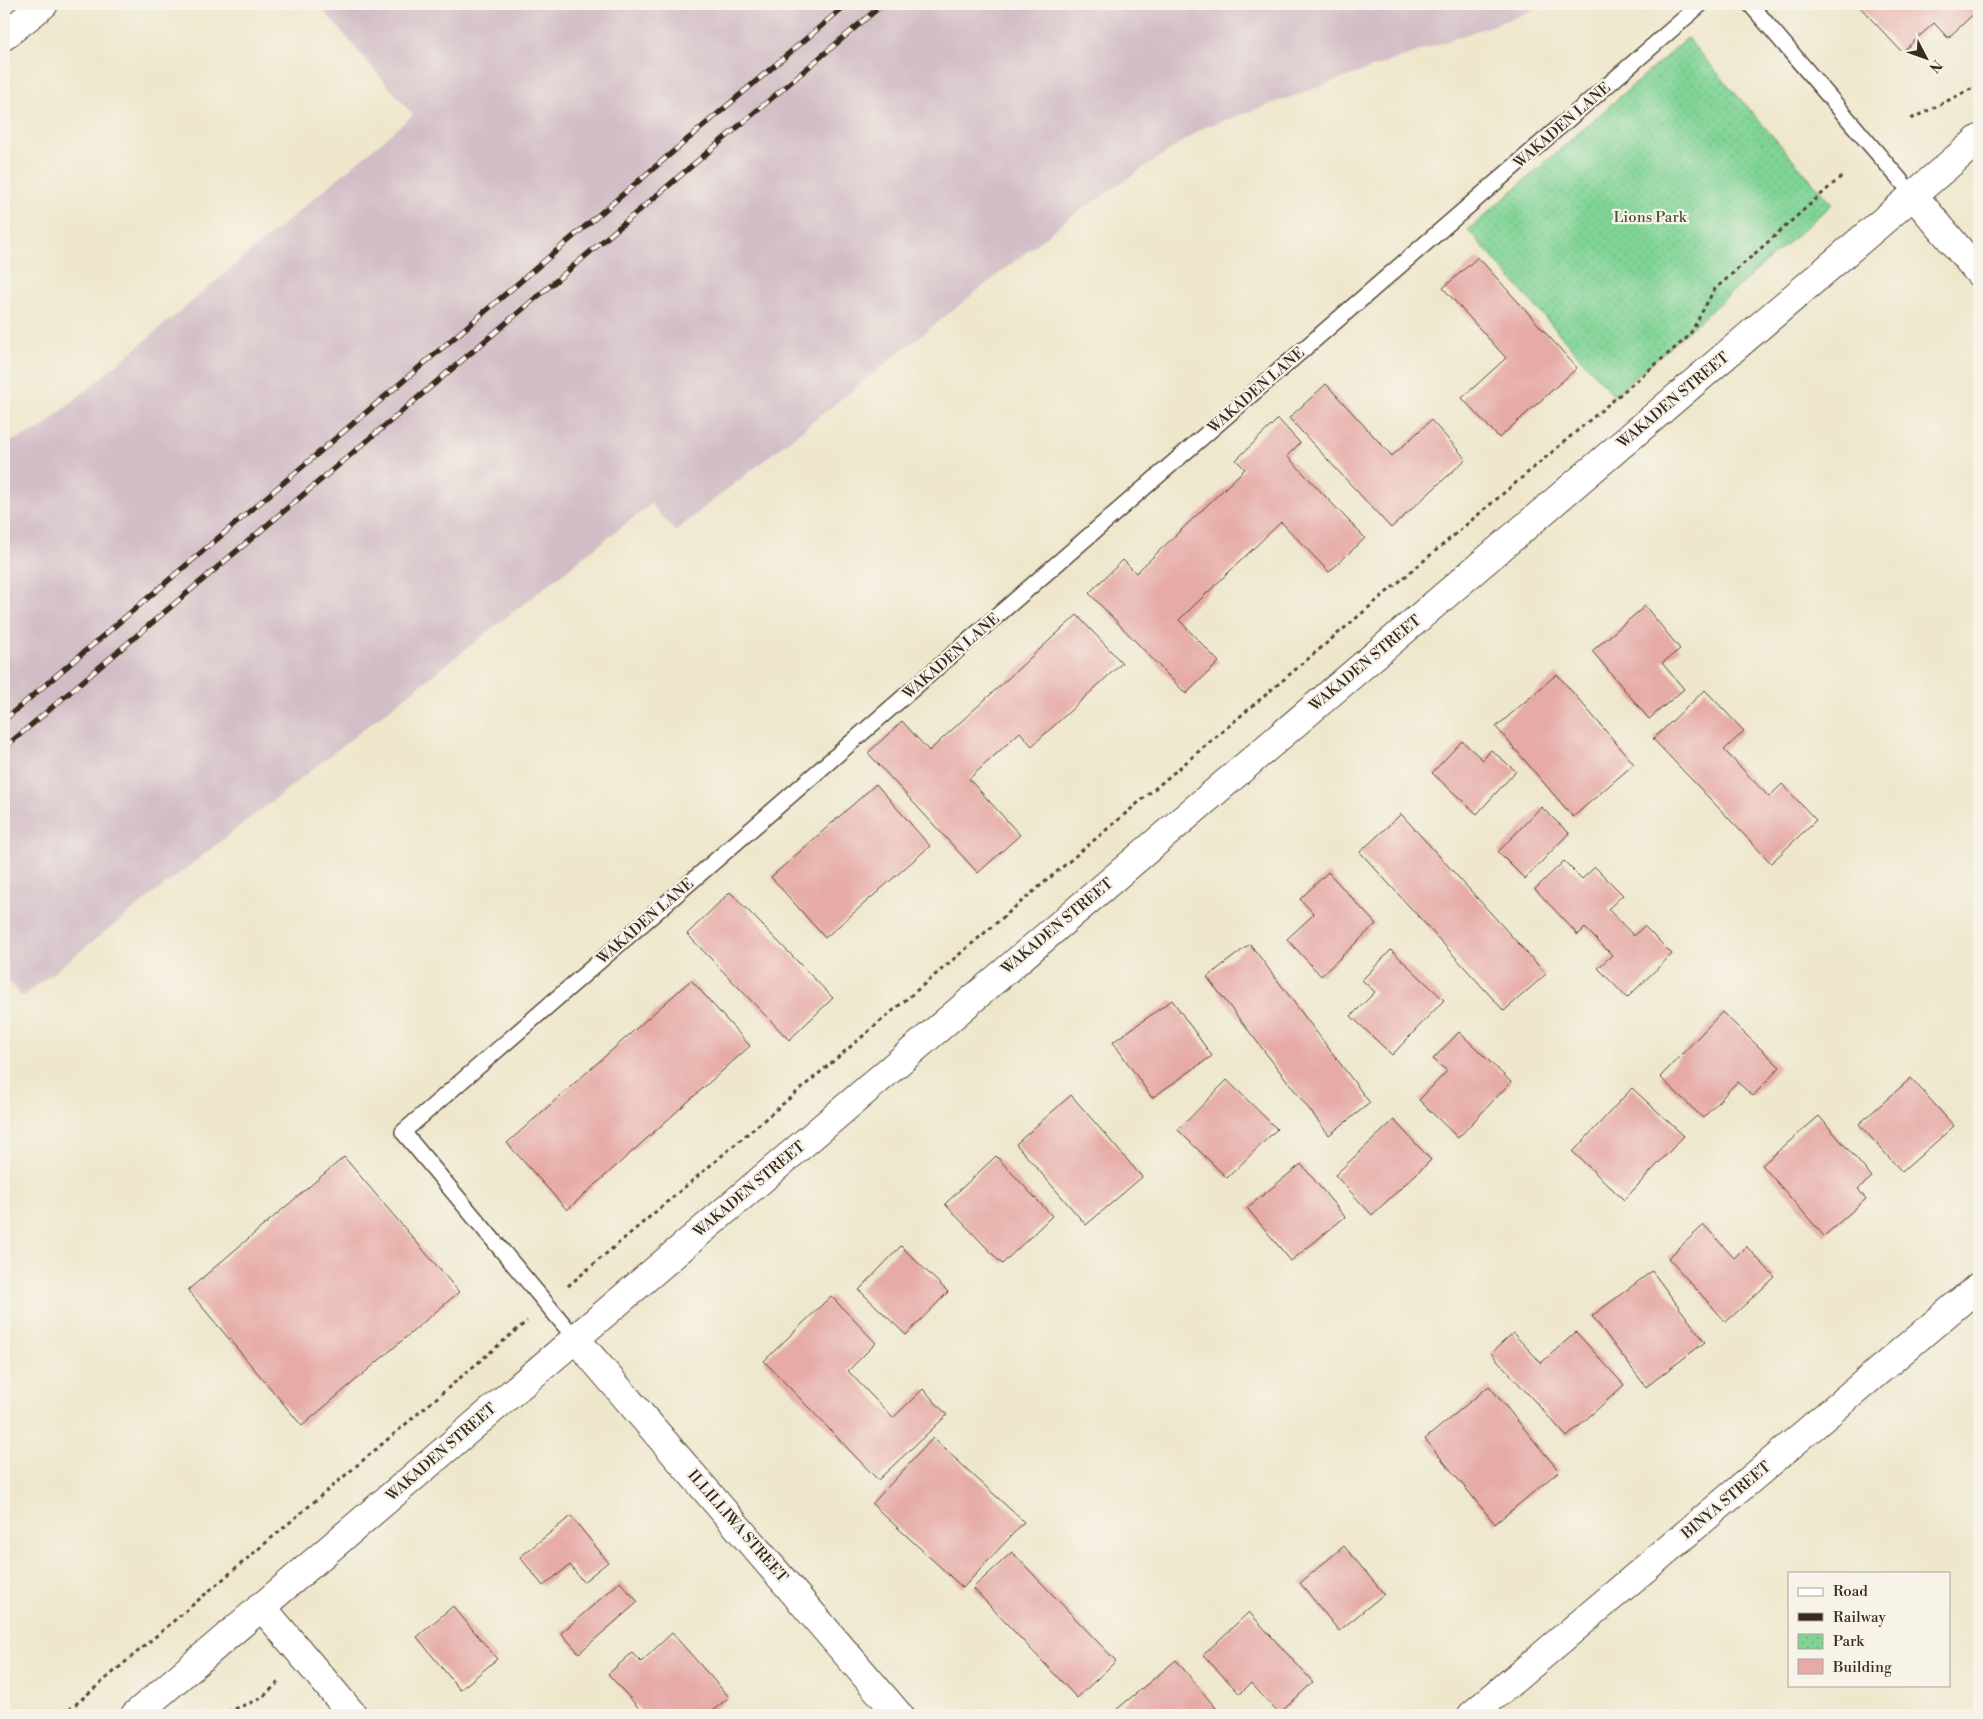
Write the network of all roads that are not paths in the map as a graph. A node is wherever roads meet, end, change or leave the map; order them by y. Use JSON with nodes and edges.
{"nodes":[{"id":1,"x":44,"y":4,"type":"edge"},
{"id":2,"x":1701,"y":4,"type":"edge"},
{"id":3,"x":1750,"y":4,"type":"edge"},
{"id":4,"x":4,"y":36,"type":"edge"},
{"id":5,"x":1979,"y":139,"type":"edge"},
{"id":6,"x":1913,"y":195,"type":"junction"},
{"id":7,"x":1979,"y":273,"type":"edge"},
{"id":8,"x":1979,"y":1286,"type":"edge"},
{"id":9,"x":575,"y":1338,"type":"junction"},
{"id":10,"x":261,"y":1606,"type":"junction"},
{"id":11,"x":135,"y":1715,"type":"edge"},
{"id":12,"x":353,"y":1715,"type":"edge"},
{"id":13,"x":899,"y":1715,"type":"edge"},
{"id":14,"x":1472,"y":1715,"type":"edge"}],
"edges":[{"from":1,"to":4,"type":"street"},
{"from":2,"to":9,"type":"lane","name":"WAKADEN LANE"},
{"from":3,"to":6,"type":"lane"},
{"from":5,"to":6,"type":"street","name":"WAKADEN STREET"},
{"from":6,"to":7,"type":"street"},
{"from":6,"to":9,"type":"street","name":"WAKADEN STREET"},
{"from":8,"to":14,"type":"street","name":"BINYA STREET"},
{"from":9,"to":10,"type":"street","name":"WAKADEN STREET"},
{"from":9,"to":13,"type":"street","name":"ILLILLIWA STREET"},
{"from":10,"to":11,"type":"street","name":"WAKADEN STREET"},
{"from":10,"to":12,"type":"street"}]}
